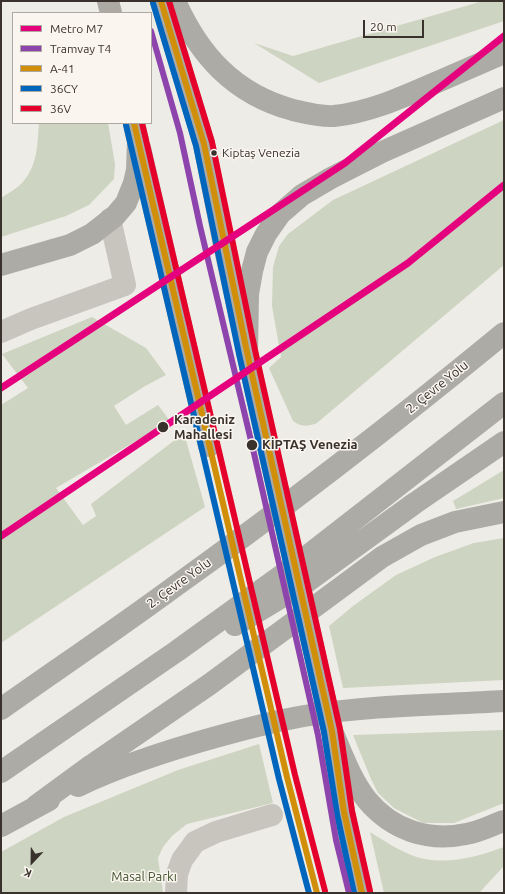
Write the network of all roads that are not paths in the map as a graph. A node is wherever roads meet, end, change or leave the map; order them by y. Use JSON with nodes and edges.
{"nodes":[{"id":1,"x":108,"y":1,"type":"edge"},
{"id":2,"x":161,"y":1,"type":"edge"},
{"id":3,"x":175,"y":1,"type":"edge"},
{"id":4,"x":110,"y":12,"type":"edge"},
{"id":5,"x":504,"y":53,"type":"edge"},
{"id":6,"x":504,"y":98,"type":"edge"},
{"id":7,"x":136,"y":132,"type":"edge"},
{"id":8,"x":110,"y":219,"type":"junction"},
{"id":9,"x":1,"y":265,"type":"edge"},
{"id":10,"x":1,"y":332,"type":"edge"},
{"id":11,"x":504,"y":333,"type":"edge"},
{"id":12,"x":247,"y":352,"type":"junction"},
{"id":13,"x":504,"y":403,"type":"edge"},
{"id":14,"x":504,"y":442,"type":"edge"},
{"id":15,"x":209,"y":446,"type":"dead end"},
{"id":16,"x":504,"y":512,"type":"edge"},
{"id":17,"x":178,"y":651,"type":"junction"},
{"id":18,"x":504,"y":701,"type":"edge"},
{"id":19,"x":1,"y":708,"type":"edge"},
{"id":20,"x":332,"y":731,"type":"junction"},
{"id":21,"x":1,"y":772,"type":"edge"},
{"id":22,"x":36,"y":806,"type":"junction"},
{"id":23,"x":272,"y":815,"type":"dead end"},
{"id":24,"x":504,"y":821,"type":"edge"},
{"id":25,"x":1,"y":826,"type":"edge"},
{"id":26,"x":176,"y":893,"type":"edge"},
{"id":27,"x":362,"y":893,"type":"edge"}],
"edges":[{"from":1,"to":4,"type":"main road"},
{"from":2,"to":12,"type":"main road"},
{"from":3,"to":5,"type":"highway"},
{"from":6,"to":12,"type":"highway"},
{"from":7,"to":8,"type":"highway"},
{"from":7,"to":15,"type":"highway"},
{"from":8,"to":9,"type":"highway"},
{"from":8,"to":10,"type":"street"},
{"from":11,"to":19,"type":"highway","name":"2. Çevre Yolu"},
{"from":12,"to":20,"type":"highway","bridge":true},
{"from":13,"to":17,"type":"highway"},
{"from":14,"to":17,"type":"highway"},
{"from":16,"to":22,"type":"highway"},
{"from":17,"to":21,"type":"highway"},
{"from":18,"to":22,"type":"highway"},
{"from":20,"to":24,"type":"highway"},
{"from":20,"to":27,"type":"highway"},
{"from":22,"to":25,"type":"highway"},
{"from":23,"to":26,"type":"street"}]}
